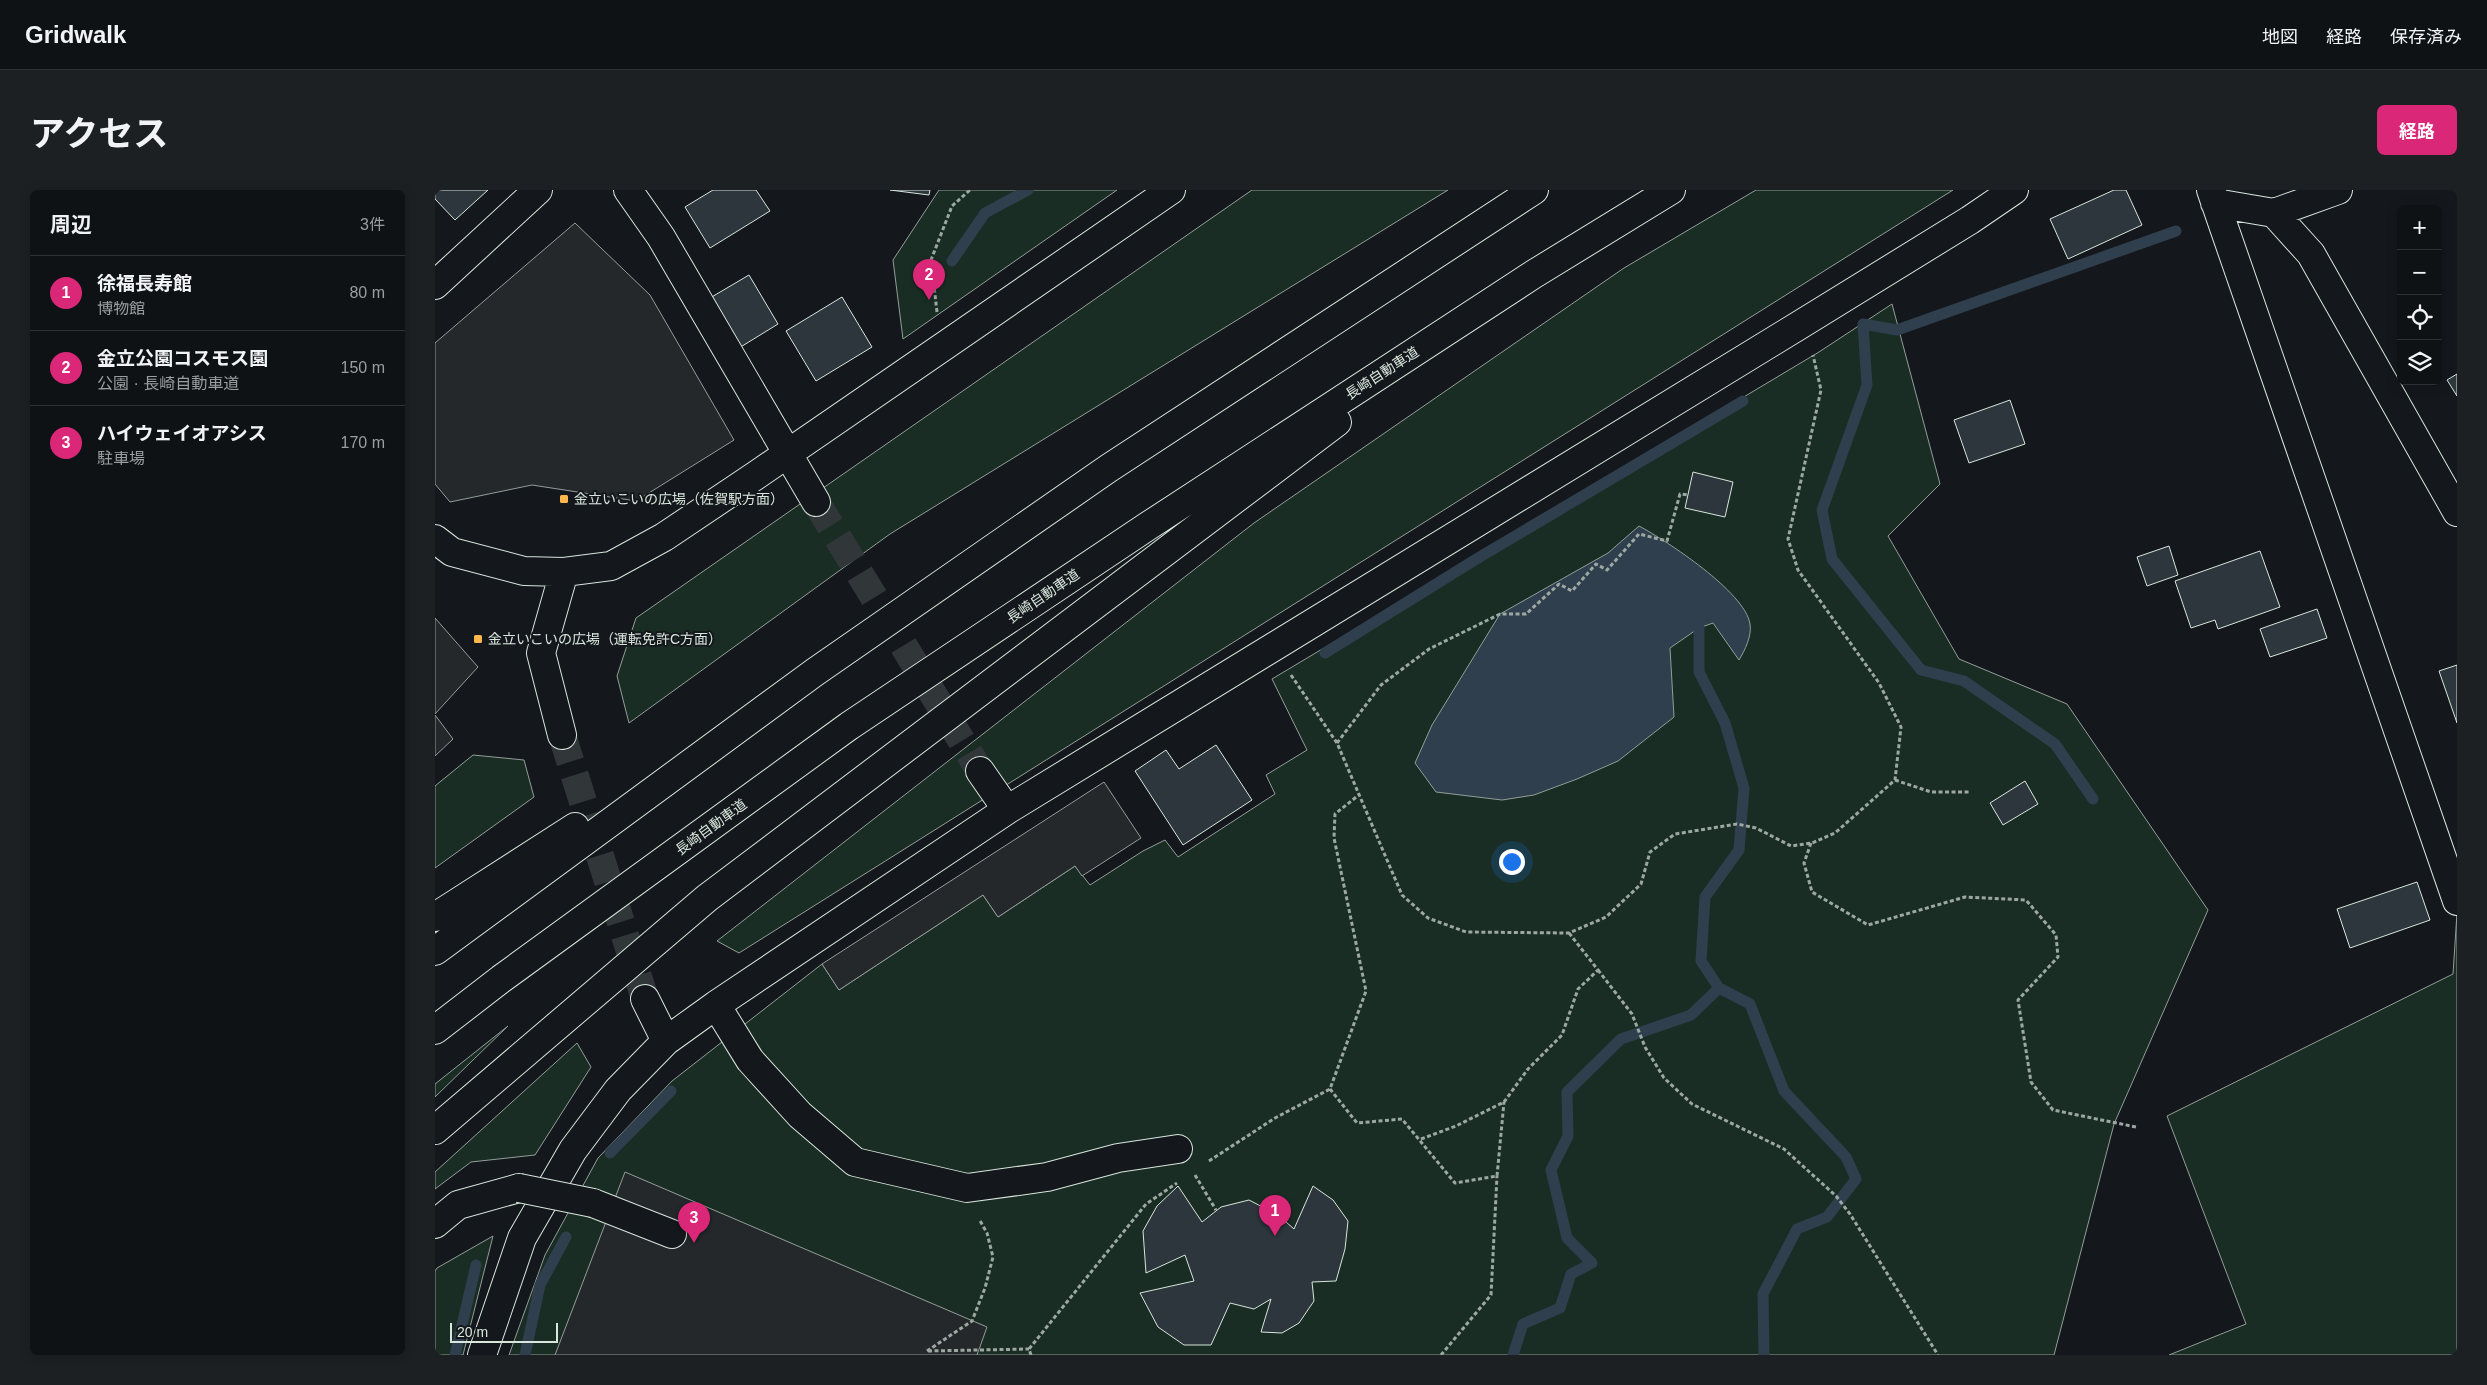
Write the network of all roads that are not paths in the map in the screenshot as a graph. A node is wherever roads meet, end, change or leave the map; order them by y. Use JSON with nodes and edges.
{"nodes":[{"id":1,"x":538,"y":190,"type":"edge"},
{"id":2,"x":629,"y":190,"type":"edge"},
{"id":3,"x":1171,"y":190,"type":"edge"},
{"id":4,"x":1534,"y":190,"type":"edge"},
{"id":5,"x":1671,"y":190,"type":"edge"},
{"id":6,"x":2014,"y":190,"type":"edge"},
{"id":7,"x":2338,"y":190,"type":"edge"},
{"id":8,"x":2213,"y":196,"type":"edge"},
{"id":9,"x":2274,"y":213,"type":"junction"},
{"id":10,"x":1534,"y":274,"type":"junction"},
{"id":11,"x":435,"y":284,"type":"edge"},
{"id":12,"x":788,"y":454,"type":"junction"},
{"id":13,"x":816,"y":502,"type":"tunnel mouth"},
{"id":14,"x":2457,"y":512,"type":"edge"},
{"id":15,"x":435,"y":539,"type":"edge"},
{"id":16,"x":564,"y":572,"type":"junction"},
{"id":17,"x":815,"y":672,"type":"junction"},
{"id":18,"x":562,"y":735,"type":"tunnel mouth"},
{"id":19,"x":980,"y":771,"type":"tunnel mouth"},
{"id":20,"x":1007,"y":810,"type":"junction"},
{"id":21,"x":2457,"y":901,"type":"edge"},
{"id":22,"x":435,"y":917,"type":"edge"},
{"id":23,"x":435,"y":951,"type":"edge"},
{"id":24,"x":645,"y":999,"type":"tunnel mouth"},
{"id":25,"x":716,"y":1005,"type":"junction"},
{"id":26,"x":435,"y":1030,"type":"edge"},
{"id":27,"x":666,"y":1041,"type":"junction"},
{"id":28,"x":435,"y":1130,"type":"edge"},
{"id":29,"x":1178,"y":1149,"type":"road end"},
{"id":30,"x":435,"y":1224,"type":"edge"},
{"id":31,"x":672,"y":1234,"type":"dead end"},
{"id":32,"x":482,"y":1355,"type":"edge"}],
"edges":[{"from":1,"to":11,"type":"main road"},
{"from":2,"to":12,"type":"main road"},
{"from":3,"to":12,"type":"main road"},
{"from":4,"to":17,"type":"main road"},
{"from":5,"to":10,"type":"main road","name":"長崎自動車道"},
{"from":6,"to":20,"type":"main road"},
{"from":7,"to":9,"type":"main road"},
{"from":8,"to":9,"type":"main road"},
{"from":8,"to":21,"type":"main road"},
{"from":9,"to":14,"type":"main road"},
{"from":10,"to":26,"type":"main road","name":"長崎自動車道"},
{"from":10,"to":28,"type":"main road"},
{"from":12,"to":13,"type":"main road"},
{"from":12,"to":16,"type":"main road"},
{"from":15,"to":16,"type":"main road"},
{"from":16,"to":18,"type":"main road"},
{"from":17,"to":22,"type":"main road"},
{"from":17,"to":23,"type":"main road"},
{"from":19,"to":20,"type":"main road"},
{"from":20,"to":25,"type":"main road"},
{"from":24,"to":27,"type":"main road"},
{"from":25,"to":27,"type":"main road"},
{"from":25,"to":29,"type":"main road"},
{"from":27,"to":32,"type":"main road"},
{"from":30,"to":31,"type":"main road","bridge":true}]}
